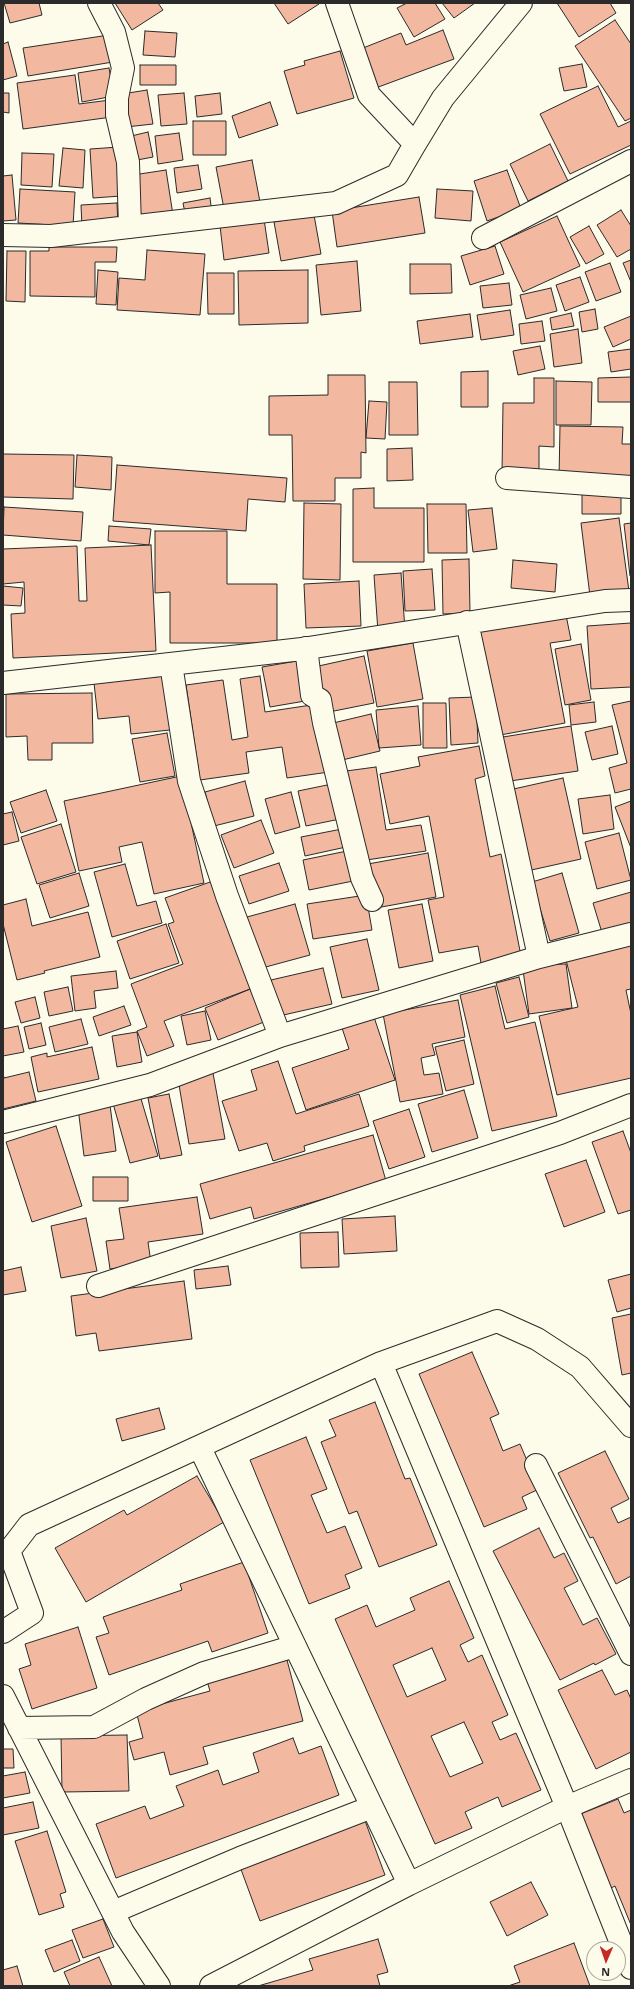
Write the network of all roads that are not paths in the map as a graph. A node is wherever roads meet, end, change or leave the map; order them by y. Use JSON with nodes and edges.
{"nodes":[{"id":1,"x":99,"y":3,"type":"edge"},
{"id":2,"x":337,"y":3,"type":"edge"},
{"id":3,"x":521,"y":3,"type":"edge"},
{"id":4,"x":415,"y":144,"type":"junction"},
{"id":5,"x":631,"y":161,"type":"edge"},
{"id":6,"x":130,"y":227,"type":"junction"},
{"id":7,"x":3,"y":235,"type":"edge"},
{"id":8,"x":483,"y":238,"type":"dead end"},
{"id":9,"x":506,"y":478,"type":"dead end"},
{"id":10,"x":631,"y":487,"type":"edge"},
{"id":11,"x":631,"y":600,"type":"edge"},
{"id":12,"x":467,"y":622,"type":"junction"},
{"id":13,"x":306,"y":648,"type":"junction"},
{"id":14,"x":171,"y":664,"type":"junction"},
{"id":15,"x":3,"y":683,"type":"edge"},
{"id":16,"x":372,"y":900,"type":"dead end"},
{"id":17,"x":631,"y":934,"type":"edge"},
{"id":18,"x":540,"y":958,"type":"junction"},
{"id":19,"x":280,"y":1036,"type":"junction"},
{"id":20,"x":631,"y":1104,"type":"edge"},
{"id":21,"x":3,"y":1122,"type":"edge"},
{"id":22,"x":98,"y":1286,"type":"dead end"},
{"id":23,"x":381,"y":1364,"type":"junction"},
{"id":24,"x":631,"y":1426,"type":"edge"},
{"id":25,"x":200,"y":1448,"type":"junction"},
{"id":26,"x":536,"y":1465,"type":"dead end"},
{"id":27,"x":3,"y":1632,"type":"edge"},
{"id":28,"x":295,"y":1646,"type":"junction"},
{"id":29,"x":631,"y":1654,"type":"edge"},
{"id":30,"x":3,"y":1696,"type":"edge"},
{"id":31,"x":19,"y":1728,"type":"junction"},
{"id":32,"x":631,"y":1780,"type":"edge"},
{"id":33,"x":372,"y":1807,"type":"junction"},
{"id":34,"x":567,"y":1807,"type":"junction"},
{"id":35,"x":409,"y":1884,"type":"junction"},
{"id":36,"x":113,"y":1912,"type":"junction"},
{"id":37,"x":631,"y":1968,"type":"edge"},
{"id":38,"x":159,"y":1986,"type":"edge"},
{"id":39,"x":211,"y":1986,"type":"edge"}],
"edges":[{"from":1,"to":6,"type":"street"},
{"from":2,"to":4,"type":"street"},
{"from":3,"to":4,"type":"street"},
{"from":4,"to":6,"type":"street"},
{"from":5,"to":8,"type":"street"},
{"from":6,"to":7,"type":"street"},
{"from":9,"to":10,"type":"street"},
{"from":11,"to":12,"type":"street"},
{"from":12,"to":13,"type":"street"},
{"from":12,"to":18,"type":"street"},
{"from":13,"to":14,"type":"street"},
{"from":13,"to":16,"type":"street"},
{"from":14,"to":15,"type":"street"},
{"from":14,"to":19,"type":"street"},
{"from":17,"to":18,"type":"street"},
{"from":18,"to":19,"type":"street"},
{"from":19,"to":21,"type":"street"},
{"from":20,"to":22,"type":"street"},
{"from":23,"to":24,"type":"street"},
{"from":23,"to":25,"type":"street"},
{"from":23,"to":34,"type":"street"},
{"from":25,"to":27,"type":"street"},
{"from":25,"to":28,"type":"street"},
{"from":26,"to":29,"type":"street"},
{"from":28,"to":31,"type":"street"},
{"from":28,"to":33,"type":"street"},
{"from":30,"to":31,"type":"street"},
{"from":31,"to":36,"type":"street"},
{"from":32,"to":34,"type":"street"},
{"from":33,"to":35,"type":"street"},
{"from":33,"to":36,"type":"street"},
{"from":34,"to":35,"type":"street"},
{"from":34,"to":37,"type":"street"},
{"from":35,"to":39,"type":"street"},
{"from":36,"to":38,"type":"street"}]}
